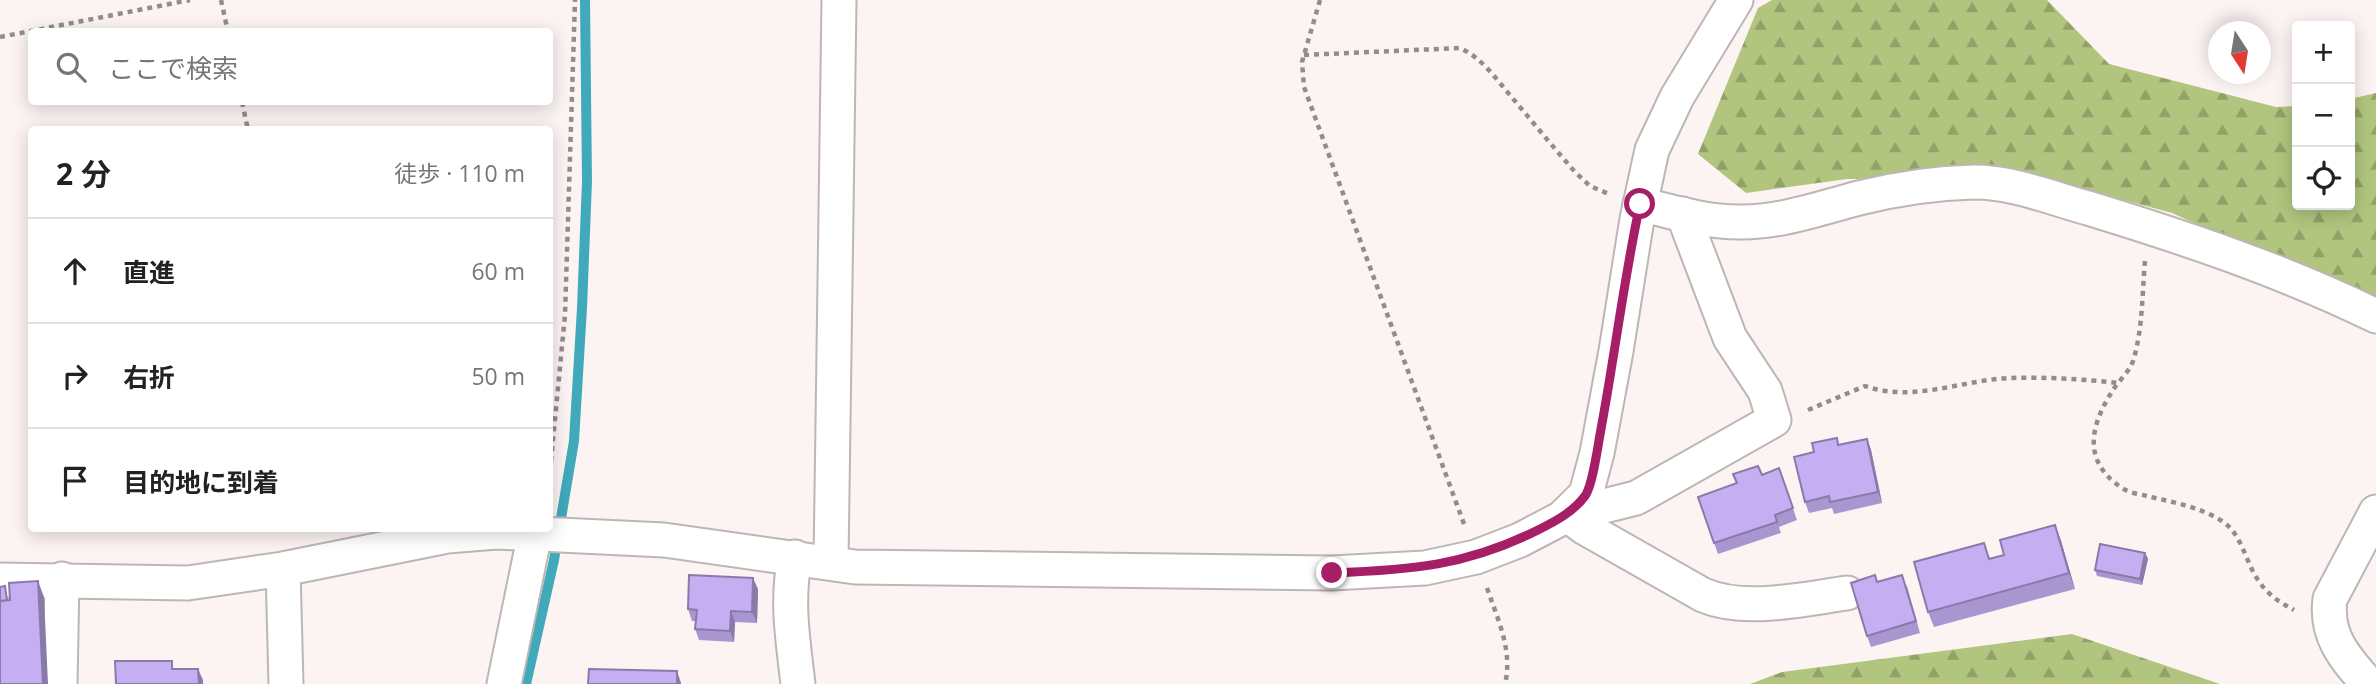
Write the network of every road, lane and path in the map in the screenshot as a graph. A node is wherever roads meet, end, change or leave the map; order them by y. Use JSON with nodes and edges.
{"nodes":[{"id":1,"x":190,"y":0,"type":"edge"},
{"id":2,"x":221,"y":0,"type":"edge"},
{"id":3,"x":575,"y":0,"type":"edge"},
{"id":4,"x":839,"y":0,"type":"edge"},
{"id":5,"x":1320,"y":0,"type":"edge"},
{"id":6,"x":1736,"y":0,"type":"edge"},
{"id":7,"x":46,"y":28,"type":"edge"},
{"id":8,"x":227,"y":28,"type":"edge"},
{"id":9,"x":28,"y":32,"type":"edge"},
{"id":10,"x":0,"y":37,"type":"edge"},
{"id":11,"x":1304,"y":55,"type":"junction"},
{"id":12,"x":243,"y":105,"type":"edge"},
{"id":13,"x":247,"y":126,"type":"edge"},
{"id":14,"x":1640,"y":204,"type":"junction"},
{"id":15,"x":1683,"y":214,"type":"junction"},
{"id":16,"x":2149,"y":227,"type":"junction"},
{"id":17,"x":2376,"y":316,"type":"edge"},
{"id":18,"x":2118,"y":383,"type":"junction"},
{"id":19,"x":1774,"y":420,"type":"junction"},
{"id":20,"x":553,"y":440,"type":"edge"},
{"id":21,"x":1573,"y":508,"type":"junction"},
{"id":22,"x":2376,"y":512,"type":"edge"},
{"id":23,"x":548,"y":534,"type":"junction"},
{"id":24,"x":794,"y":557,"type":"junction"},
{"id":25,"x":1476,"y":557,"type":"junction"},
{"id":26,"x":831,"y":564,"type":"junction"},
{"id":27,"x":283,"y":569,"type":"junction"},
{"id":28,"x":62,"y":579,"type":"junction"},
{"id":29,"x":0,"y":580,"type":"edge"},
{"id":30,"x":1847,"y":593,"type":"dead end"},
{"id":31,"x":2331,"y":631,"type":"junction"},
{"id":32,"x":60,"y":684,"type":"edge"},
{"id":33,"x":286,"y":684,"type":"edge"},
{"id":34,"x":504,"y":684,"type":"edge"},
{"id":35,"x":798,"y":684,"type":"edge"},
{"id":36,"x":1505,"y":684,"type":"edge"},
{"id":37,"x":2368,"y":684,"type":"edge"}],
"edges":[{"from":1,"to":7,"type":"path"},
{"from":2,"to":8,"type":"path"},
{"from":3,"to":20,"type":"path"},
{"from":4,"to":26,"type":"street"},
{"from":5,"to":11,"type":"path"},
{"from":6,"to":14,"type":"street"},
{"from":9,"to":10,"type":"path"},
{"from":11,"to":14,"type":"path"},
{"from":11,"to":25,"type":"path"},
{"from":12,"to":13,"type":"path"},
{"from":14,"to":15,"type":"street"},
{"from":14,"to":21,"type":"street"},
{"from":15,"to":16,"type":"street"},
{"from":15,"to":19,"type":"street"},
{"from":16,"to":17,"type":"street"},
{"from":16,"to":18,"type":"path"},
{"from":18,"to":19,"type":"path"},
{"from":18,"to":31,"type":"path"},
{"from":19,"to":21,"type":"street"},
{"from":21,"to":25,"type":"street"},
{"from":21,"to":30,"type":"street"},
{"from":22,"to":31,"type":"street"},
{"from":23,"to":24,"type":"street"},
{"from":23,"to":27,"type":"street"},
{"from":23,"to":34,"type":"street"},
{"from":24,"to":26,"type":"street"},
{"from":24,"to":35,"type":"street"},
{"from":25,"to":26,"type":"street"},
{"from":25,"to":36,"type":"path"},
{"from":27,"to":28,"type":"street"},
{"from":27,"to":33,"type":"street"},
{"from":28,"to":29,"type":"street"},
{"from":28,"to":32,"type":"street"},
{"from":31,"to":37,"type":"street"}]}
